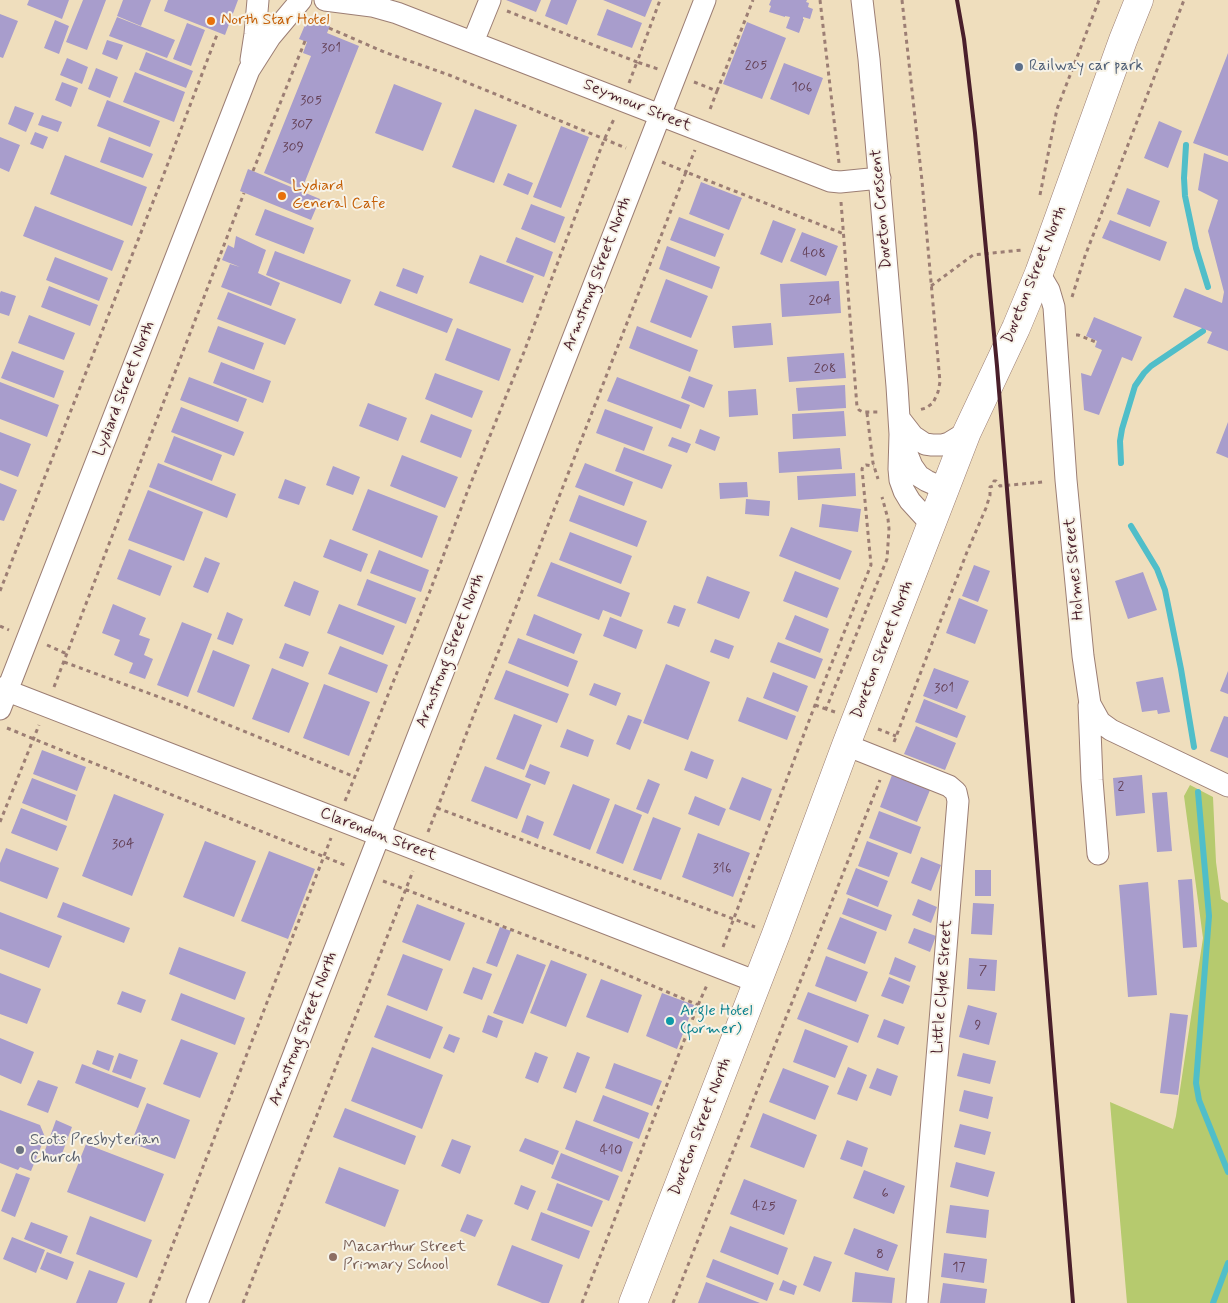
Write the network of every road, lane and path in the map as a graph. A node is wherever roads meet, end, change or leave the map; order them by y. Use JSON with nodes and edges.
{"nodes":[{"id":1,"x":258,"y":0,"type":"edge"},
{"id":2,"x":275,"y":0,"type":"edge"},
{"id":3,"x":302,"y":0,"type":"edge"},
{"id":4,"x":325,"y":0,"type":"edge"},
{"id":5,"x":377,"y":0,"type":"edge"},
{"id":6,"x":660,"y":0,"type":"edge"},
{"id":7,"x":705,"y":0,"type":"edge"},
{"id":8,"x":753,"y":0,"type":"edge"},
{"id":9,"x":820,"y":0,"type":"edge"},
{"id":10,"x":862,"y":0,"type":"edge"},
{"id":11,"x":902,"y":0,"type":"edge"},
{"id":12,"x":1099,"y":0,"type":"edge"},
{"id":13,"x":1139,"y":0,"type":"edge"},
{"id":14,"x":1184,"y":0,"type":"edge"},
{"id":15,"x":489,"y":2,"type":"edge"},
{"id":16,"x":397,"y":13,"type":"junction"},
{"id":17,"x":329,"y":28,"type":"dead end"},
{"id":18,"x":218,"y":32,"type":"dead end"},
{"id":19,"x":305,"y":41,"type":"dead end"},
{"id":20,"x":473,"y":42,"type":"junction"},
{"id":21,"x":249,"y":70,"type":"junction"},
{"id":22,"x":717,"y":91,"type":"dead end"},
{"id":23,"x":660,"y":115,"type":"junction"},
{"id":24,"x":253,"y":171,"type":"dead end"},
{"id":25,"x":880,"y":178,"type":"junction"},
{"id":26,"x":840,"y":182,"type":"junction"},
{"id":27,"x":244,"y":193,"type":"dead end"},
{"id":28,"x":1040,"y":196,"type":"dead end"},
{"id":29,"x":844,"y":234,"type":"junction"},
{"id":30,"x":1024,"y":250,"type":"dead end"},
{"id":31,"x":1039,"y":273,"type":"junction"},
{"id":32,"x":931,"y":286,"type":"junction"},
{"id":33,"x":1071,"y":301,"type":"dead end"},
{"id":34,"x":1074,"y":335,"type":"dead end"},
{"id":35,"x":1096,"y":342,"type":"dead end"},
{"id":36,"x":900,"y":421,"type":"junction"},
{"id":37,"x":967,"y":432,"type":"junction"},
{"id":38,"x":874,"y":466,"type":"dead end"},
{"id":39,"x":1048,"y":475,"type":"dead end"},
{"id":40,"x":945,"y":489,"type":"junction"},
{"id":41,"x":932,"y":524,"type":"junction"},
{"id":42,"x":888,"y":551,"type":"dead end"},
{"id":43,"x":0,"y":591,"type":"edge"},
{"id":44,"x":2,"y":696,"type":"edge"},
{"id":45,"x":1088,"y":697,"type":"junction"},
{"id":46,"x":815,"y":705,"type":"junction"},
{"id":47,"x":826,"y":709,"type":"junction"},
{"id":48,"x":842,"y":715,"type":"dead end"},
{"id":49,"x":0,"y":726,"type":"edge"},
{"id":50,"x":872,"y":727,"type":"dead end"},
{"id":51,"x":34,"y":738,"type":"junction"},
{"id":52,"x":846,"y":745,"type":"junction"},
{"id":53,"x":887,"y":761,"type":"junction"},
{"id":54,"x":1228,"y":786,"type":"edge"},
{"id":55,"x":0,"y":822,"type":"edge"},
{"id":56,"x":379,"y":835,"type":"junction"},
{"id":57,"x":1098,"y":854,"type":"dead end"},
{"id":58,"x":733,"y":920,"type":"junction"},
{"id":59,"x":776,"y":934,"type":"junction"},
{"id":60,"x":716,"y":966,"type":"junction"},
{"id":61,"x":757,"y":982,"type":"junction"},
{"id":62,"x":698,"y":1005,"type":"junction"},
{"id":63,"x":150,"y":1303,"type":"edge"},
{"id":64,"x":198,"y":1303,"type":"edge"},
{"id":65,"x":243,"y":1303,"type":"edge"},
{"id":66,"x":582,"y":1303,"type":"edge"},
{"id":67,"x":633,"y":1303,"type":"edge"},
{"id":68,"x":673,"y":1303,"type":"edge"},
{"id":69,"x":917,"y":1303,"type":"edge"}],
"edges":[{"from":1,"to":21,"type":"street","name":"Lydiard Street North"},
{"from":2,"to":3,"type":"street"},
{"from":3,"to":21,"type":"street","name":"Lydiard Street North"},
{"from":4,"to":16,"type":"street","name":"Seymour Street"},
{"from":5,"to":16,"type":"street","name":"Seymour Street"},
{"from":6,"to":15,"type":"path"},
{"from":7,"to":23,"type":"street","name":"Armstrong Street North"},
{"from":8,"to":22,"type":"path"},
{"from":9,"to":26,"type":"path"},
{"from":10,"to":25,"type":"street","name":"Doveton Crescent"},
{"from":11,"to":32,"type":"path"},
{"from":12,"to":28,"type":"path"},
{"from":13,"to":31,"type":"main road","name":"Doveton Street North"},
{"from":14,"to":33,"type":"path"},
{"from":15,"to":20,"type":"street"},
{"from":16,"to":20,"type":"street","name":"Seymour Street"},
{"from":17,"to":27,"type":"path"},
{"from":18,"to":43,"type":"path"},
{"from":19,"to":24,"type":"path"},
{"from":20,"to":23,"type":"street","name":"Seymour Street"},
{"from":21,"to":44,"type":"street","name":"Lydiard Street North"},
{"from":23,"to":26,"type":"street","name":"Seymour Street"},
{"from":23,"to":56,"type":"street","name":"Armstrong Street North"},
{"from":25,"to":26,"type":"street","name":"Seymour Street"},
{"from":25,"to":36,"type":"street","name":"Doveton Crescent"},
{"from":26,"to":29,"type":"path"},
{"from":29,"to":36,"type":"path"},
{"from":29,"to":58,"type":"path"},
{"from":30,"to":32,"type":"path"},
{"from":31,"to":37,"type":"main road","name":"Doveton Street North"},
{"from":31,"to":45,"type":"street","name":"Holmes Street"},
{"from":32,"to":36,"type":"path"},
{"from":34,"to":35,"type":"path"},
{"from":36,"to":37,"type":"street"},
{"from":36,"to":40,"type":"street","name":"Doveton Crescent"},
{"from":36,"to":41,"type":"street","name":"Doveton Crescent"},
{"from":37,"to":40,"type":"main road","name":"Doveton Street North"},
{"from":38,"to":46,"type":"path"},
{"from":39,"to":50,"type":"path"},
{"from":40,"to":41,"type":"main road","name":"Doveton Street North"},
{"from":41,"to":52,"type":"main road","name":"Doveton Street North"},
{"from":42,"to":47,"type":"path"},
{"from":44,"to":56,"type":"street","name":"Clarendon Street"},
{"from":45,"to":54,"type":"street","name":"Holmes Street"},
{"from":45,"to":57,"type":"street"},
{"from":46,"to":47,"type":"path"},
{"from":46,"to":58,"type":"path"},
{"from":47,"to":48,"type":"path"},
{"from":49,"to":51,"type":"path"},
{"from":51,"to":55,"type":"path"},
{"from":51,"to":63,"type":"path"},
{"from":52,"to":53,"type":"street","name":"Little Clyde Street"},
{"from":52,"to":59,"type":"main road","name":"Doveton Street North"},
{"from":53,"to":68,"type":"path"},
{"from":53,"to":69,"type":"street","name":"Little Clyde Street"},
{"from":56,"to":60,"type":"street","name":"Clarendon Street"},
{"from":56,"to":64,"type":"street","name":"Armstrong Street North"},
{"from":58,"to":59,"type":"path"},
{"from":58,"to":60,"type":"path"},
{"from":59,"to":61,"type":"main road","name":"Doveton Street North"},
{"from":60,"to":61,"type":"street","name":"Clarendon Street"},
{"from":60,"to":62,"type":"path"},
{"from":61,"to":67,"type":"main road","name":"Doveton Street North"},
{"from":62,"to":65,"type":"path"},
{"from":62,"to":66,"type":"path"}]}
